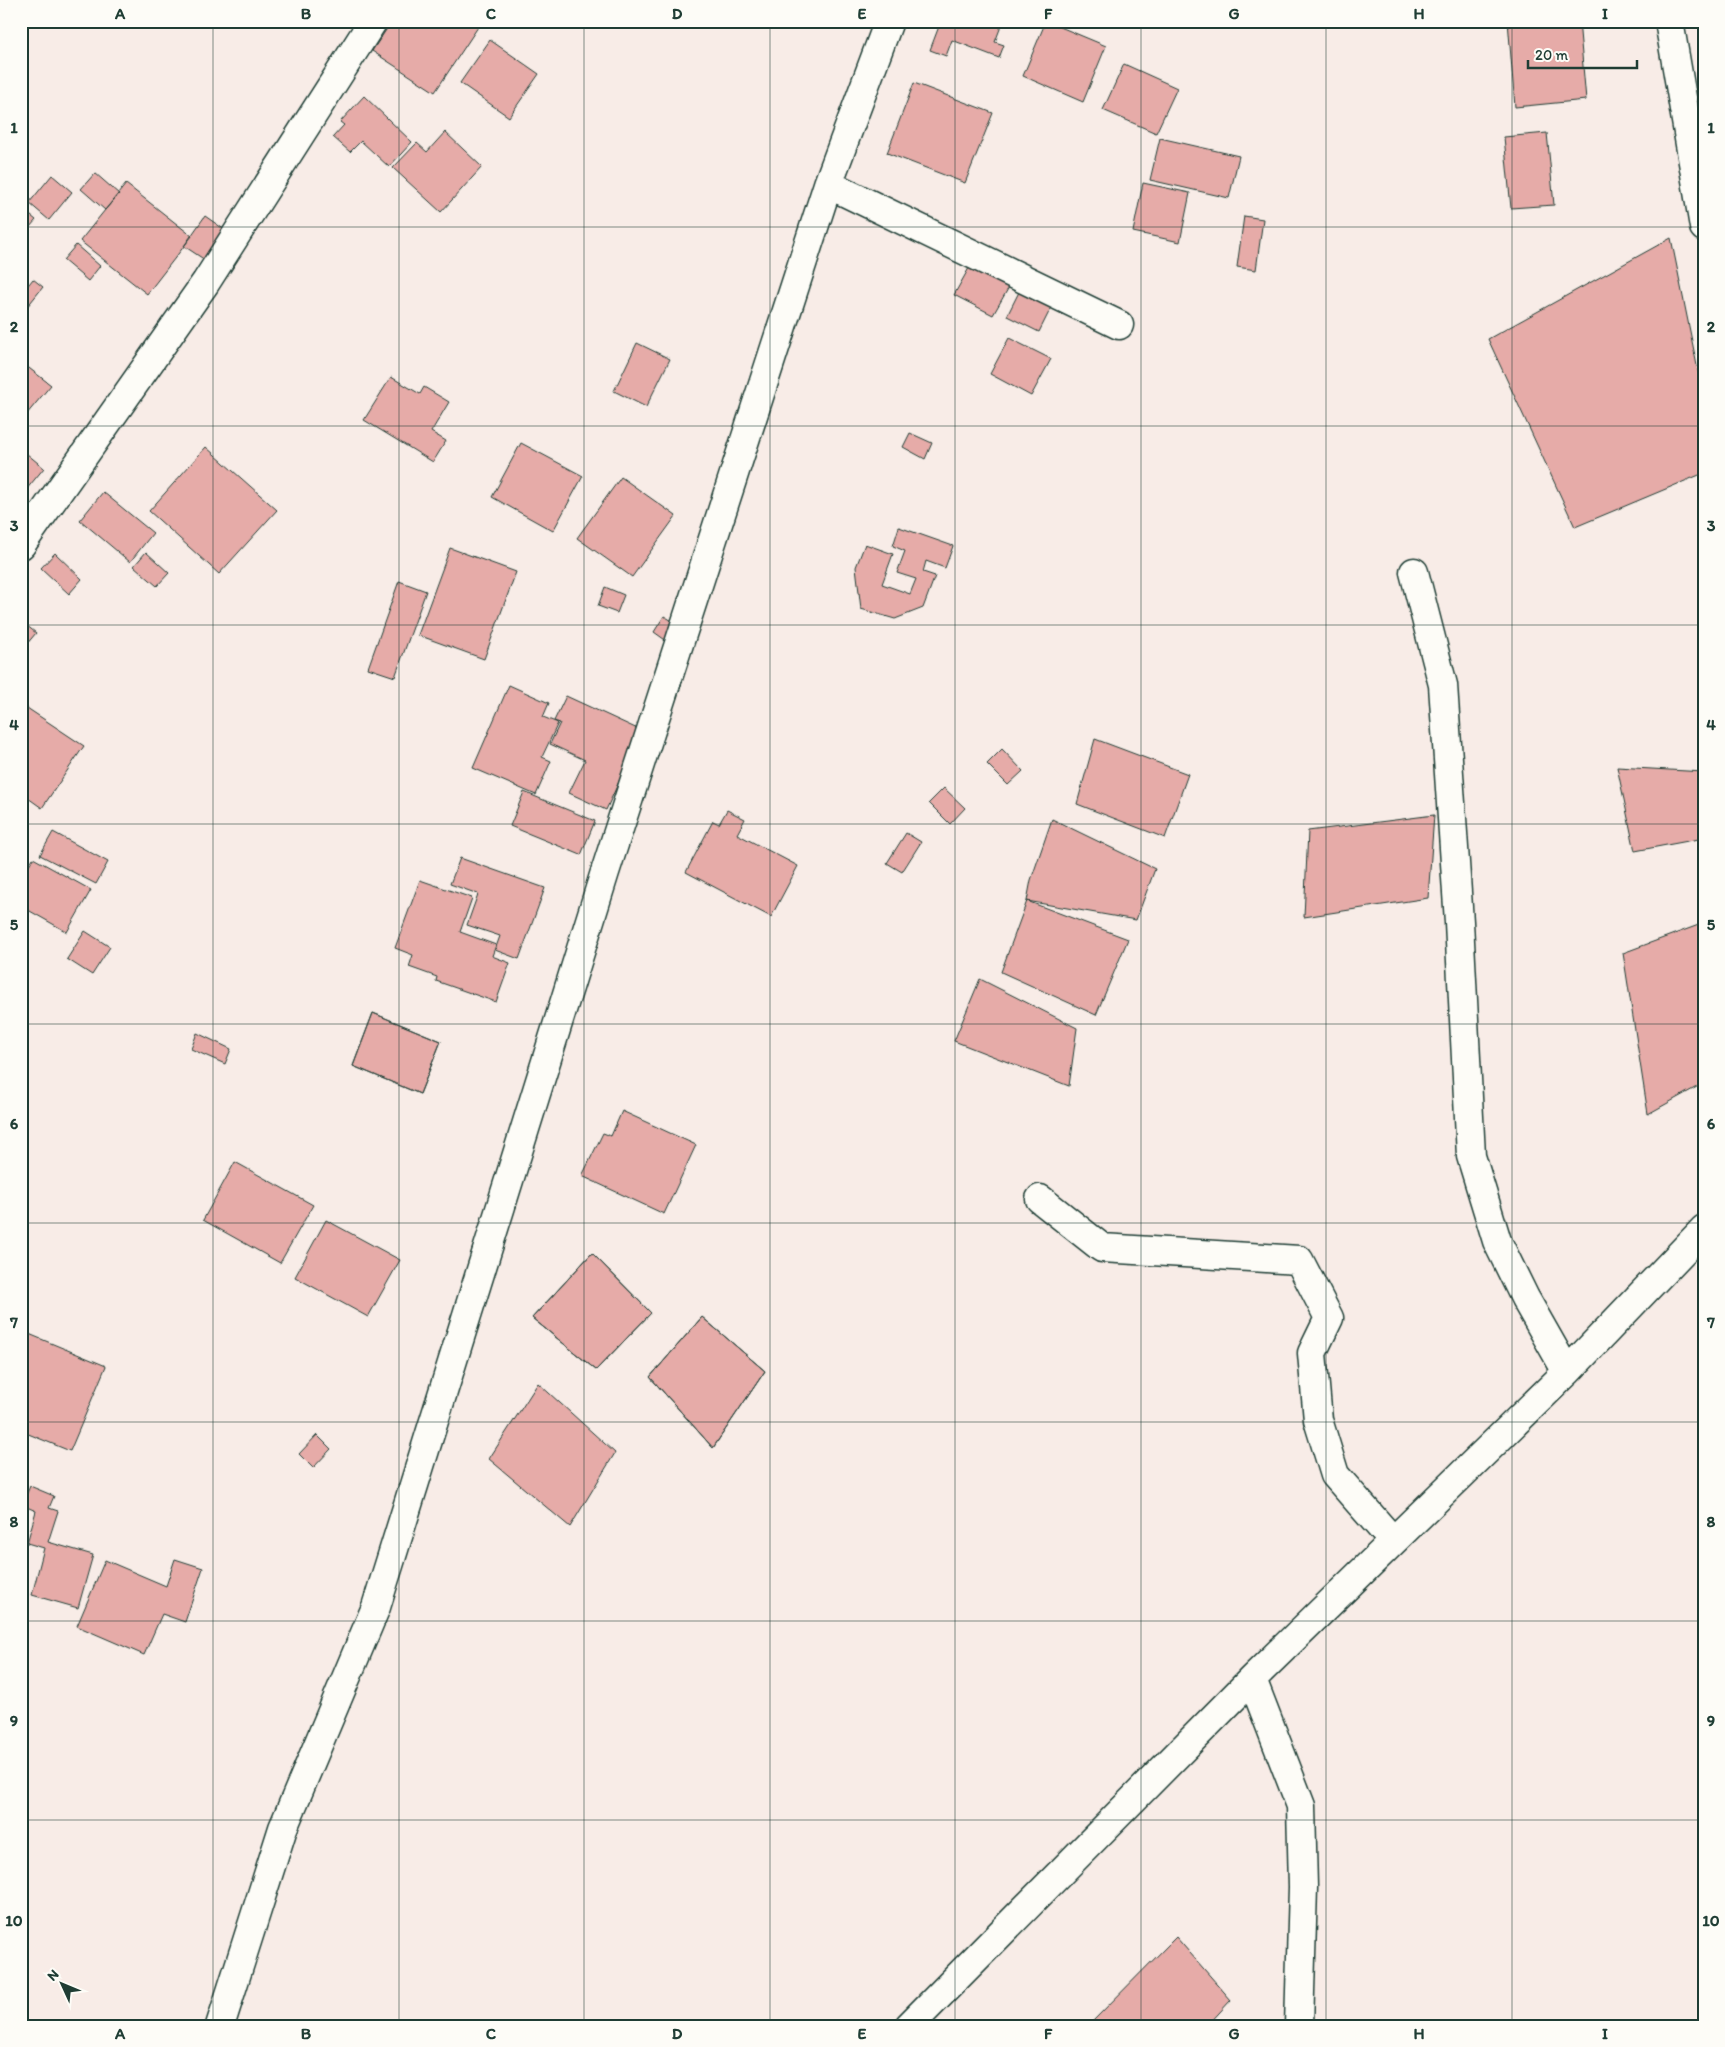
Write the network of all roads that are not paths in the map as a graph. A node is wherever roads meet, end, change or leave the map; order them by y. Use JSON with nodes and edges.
{"nodes":[{"id":1,"x":373,"y":21,"type":"edge"},
{"id":2,"x":889,"y":21,"type":"edge"},
{"id":3,"x":1669,"y":21,"type":"edge"},
{"id":4,"x":828,"y":184,"type":"junction"},
{"id":5,"x":1704,"y":227,"type":"edge"},
{"id":6,"x":1119,"y":325,"type":"dead end"},
{"id":7,"x":21,"y":545,"type":"edge"},
{"id":8,"x":1414,"y":572,"type":"dead end"},
{"id":9,"x":1040,"y":1199,"type":"dead end"},
{"id":10,"x":1704,"y":1229,"type":"edge"},
{"id":11,"x":1566,"y":1372,"type":"junction"},
{"id":12,"x":1394,"y":1541,"type":"junction"},
{"id":13,"x":1252,"y":1679,"type":"junction"},
{"id":14,"x":220,"y":2026,"type":"edge"},
{"id":15,"x":909,"y":2026,"type":"edge"},
{"id":16,"x":1299,"y":2026,"type":"edge"}],
"edges":[{"from":1,"to":7,"type":"street"},
{"from":2,"to":4,"type":"street"},
{"from":3,"to":5,"type":"street"},
{"from":4,"to":6,"type":"street"},
{"from":4,"to":14,"type":"street"},
{"from":8,"to":11,"type":"street"},
{"from":9,"to":12,"type":"street"},
{"from":10,"to":11,"type":"street"},
{"from":11,"to":12,"type":"street"},
{"from":12,"to":13,"type":"street"},
{"from":13,"to":15,"type":"street"},
{"from":13,"to":16,"type":"street"}]}
